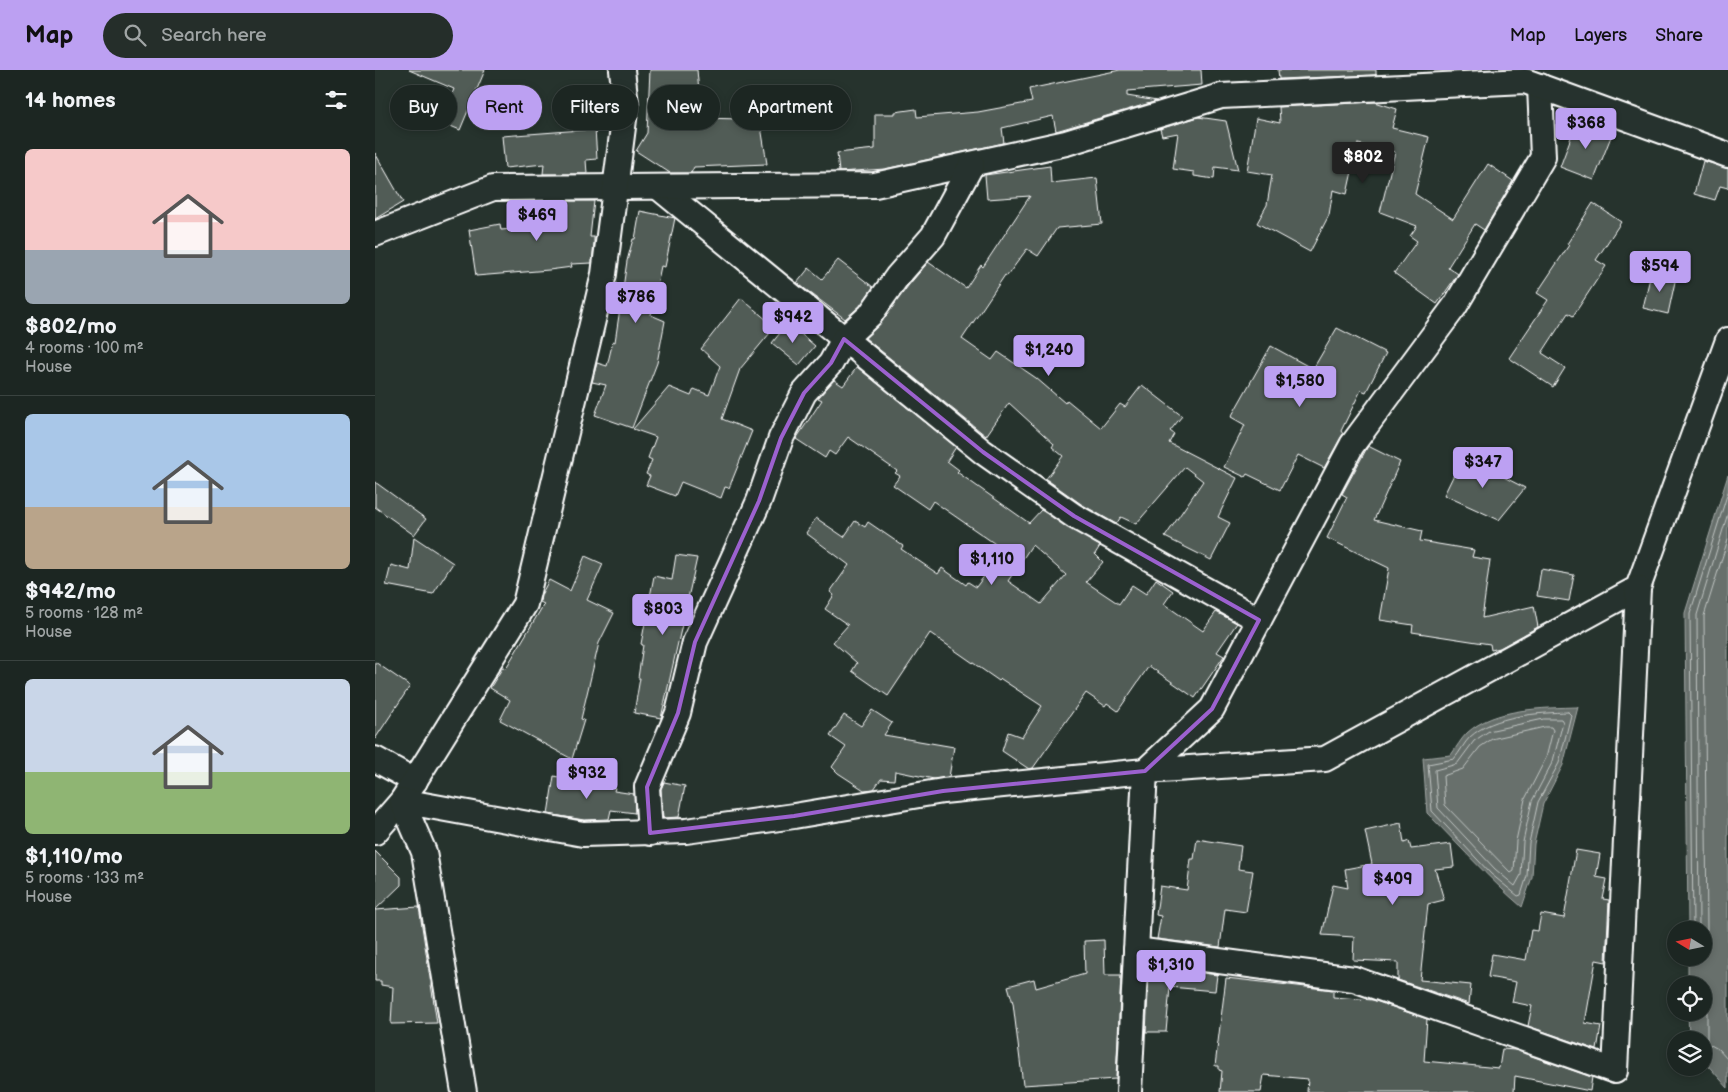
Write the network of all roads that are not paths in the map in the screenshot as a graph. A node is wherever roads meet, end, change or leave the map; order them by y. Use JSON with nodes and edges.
{"nodes":[{"id":1,"x":621,"y":70,"type":"edge"},
{"id":2,"x":1530,"y":79,"type":"edge"},
{"id":3,"x":1728,"y":155,"type":"edge"},
{"id":4,"x":972,"y":164,"type":"junction"},
{"id":5,"x":615,"y":185,"type":"junction"},
{"id":6,"x":658,"y":187,"type":"junction"},
{"id":7,"x":375,"y":234,"type":"edge"},
{"id":8,"x":844,"y":339,"type":"junction"},
{"id":9,"x":1728,"y":340,"type":"edge"},
{"id":10,"x":1638,"y":588,"type":"junction"},
{"id":11,"x":1259,"y":620,"type":"junction"},
{"id":12,"x":375,"y":759,"type":"edge"},
{"id":13,"x":1145,"y":771,"type":"junction"},
{"id":14,"x":415,"y":781,"type":"junction"},
{"id":15,"x":402,"y":801,"type":"junction"},
{"id":16,"x":375,"y":832,"type":"edge"},
{"id":17,"x":650,"y":833,"type":"junction"},
{"id":18,"x":1136,"y":950,"type":"junction"},
{"id":19,"x":465,"y":1092,"type":"edge"},
{"id":20,"x":1129,"y":1092,"type":"edge"}],
"edges":[{"from":1,"to":5,"type":"street"},
{"from":2,"to":3,"type":"street"},
{"from":2,"to":4,"type":"street"},
{"from":2,"to":11,"type":"street"},
{"from":4,"to":6,"type":"street"},
{"from":4,"to":8,"type":"street"},
{"from":5,"to":6,"type":"street"},
{"from":5,"to":7,"type":"street"},
{"from":5,"to":14,"type":"street"},
{"from":6,"to":8,"type":"street"},
{"from":8,"to":11,"type":"street"},
{"from":8,"to":17,"type":"street"},
{"from":9,"to":10,"type":"street"},
{"from":10,"to":13,"type":"street"},
{"from":10,"to":18,"type":"street"},
{"from":11,"to":13,"type":"street"},
{"from":12,"to":14,"type":"street"},
{"from":13,"to":17,"type":"street"},
{"from":13,"to":18,"type":"street"},
{"from":14,"to":15,"type":"street"},
{"from":15,"to":16,"type":"street"},
{"from":15,"to":17,"type":"street"},
{"from":15,"to":19,"type":"street"},
{"from":18,"to":20,"type":"street"}]}
